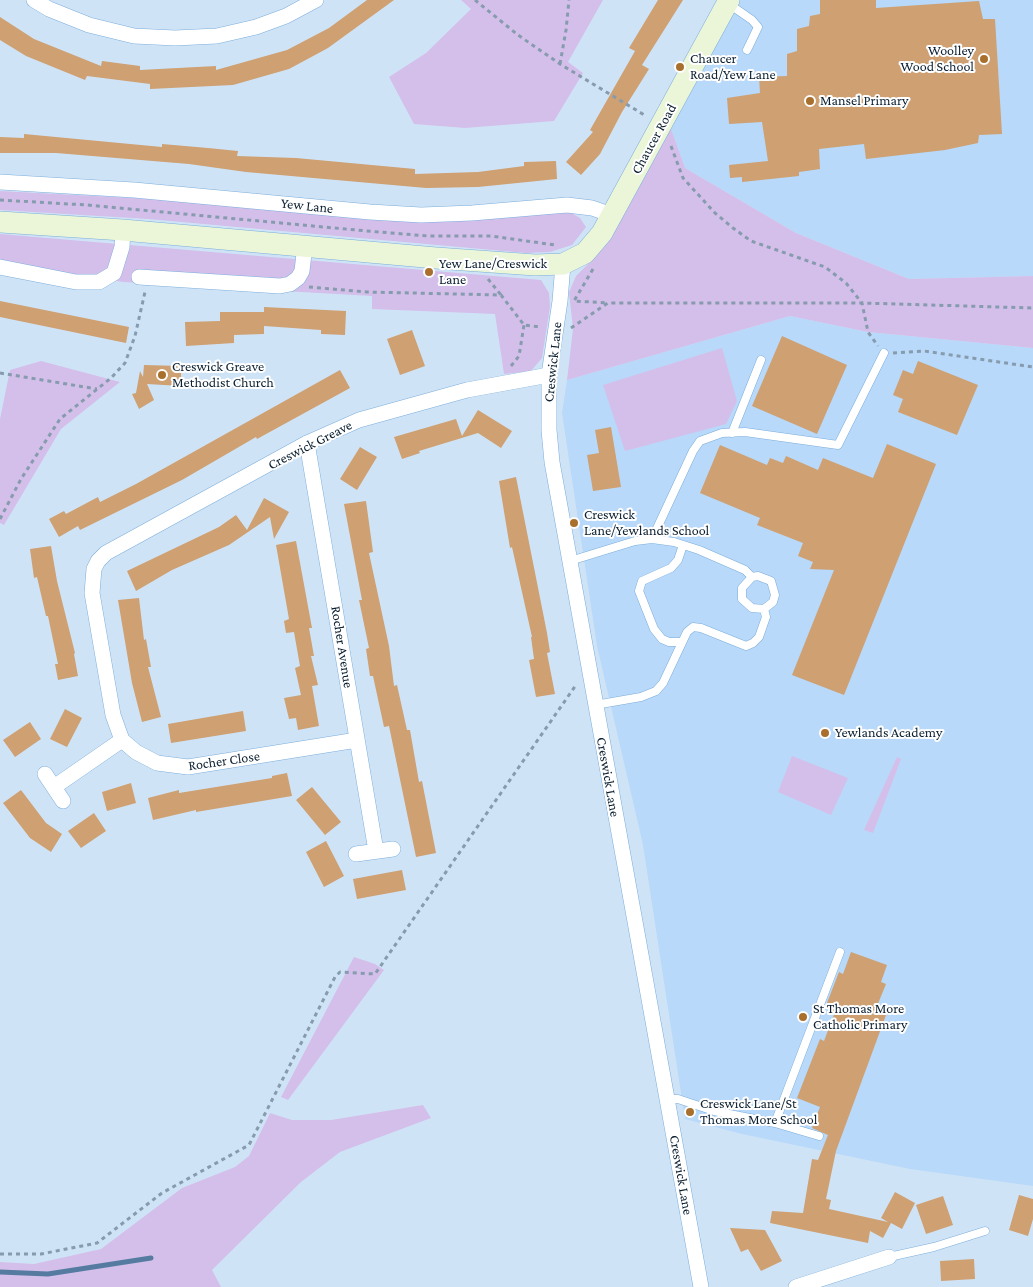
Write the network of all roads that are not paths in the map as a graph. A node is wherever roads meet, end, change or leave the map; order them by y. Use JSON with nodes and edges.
{"nodes":[{"id":1,"x":34,"y":0,"type":"edge"},
{"id":2,"x":316,"y":0,"type":"edge"},
{"id":3,"x":728,"y":2,"type":"edge"},
{"id":4,"x":747,"y":50,"type":"dead end"},
{"id":5,"x":0,"y":182,"type":"edge"},
{"id":6,"x":612,"y":215,"type":"junction"},
{"id":7,"x":0,"y":222,"type":"edge"},
{"id":8,"x":123,"y":230,"type":"junction"},
{"id":9,"x":305,"y":245,"type":"junction"},
{"id":10,"x":562,"y":264,"type":"junction"},
{"id":11,"x":0,"y":267,"type":"edge"},
{"id":12,"x":144,"y":277,"type":"road end"},
{"id":13,"x":884,"y":353,"type":"road end"},
{"id":14,"x":761,"y":360,"type":"dead end"},
{"id":15,"x":549,"y":376,"type":"junction"},
{"id":16,"x":732,"y":433,"type":"junction"},
{"id":17,"x":307,"y":443,"type":"junction"},
{"id":18,"x":652,"y":539,"type":"junction"},
{"id":19,"x":683,"y":545,"type":"junction"},
{"id":20,"x":570,"y":561,"type":"junction"},
{"id":21,"x":752,"y":577,"type":"junction"},
{"id":22,"x":764,"y":609,"type":"junction"},
{"id":23,"x":682,"y":642,"type":"junction"},
{"id":24,"x":596,"y":705,"type":"junction"},
{"id":25,"x":122,"y":740,"type":"junction"},
{"id":26,"x":357,"y":740,"type":"junction"},
{"id":27,"x":45,"y":774,"type":"dead end"},
{"id":28,"x":54,"y":787,"type":"junction"},
{"id":29,"x":63,"y":801,"type":"dead end"},
{"id":30,"x":393,"y":848,"type":"dead end"},
{"id":31,"x":376,"y":851,"type":"junction"},
{"id":32,"x":356,"y":854,"type":"dead end"},
{"id":33,"x":840,"y":952,"type":"dead end"},
{"id":34,"x":667,"y":1099,"type":"junction"},
{"id":35,"x":775,"y":1123,"type":"junction"},
{"id":36,"x":819,"y":1136,"type":"dead end"},
{"id":37,"x":985,"y":1231,"type":"dead end"},
{"id":38,"x":889,"y":1257,"type":"joint"},
{"id":39,"x":701,"y":1287,"type":"edge"},
{"id":40,"x":796,"y":1287,"type":"edge"}],
"edges":[{"from":1,"to":2,"type":"street"},
{"from":3,"to":4,"type":"lane"},
{"from":3,"to":6,"type":"main road","name":"Chaucer Road"},
{"from":5,"to":6,"type":"street","name":"Yew Lane"},
{"from":6,"to":10,"type":"main road","name":"Chaucer Road"},
{"from":7,"to":8,"type":"main road"},
{"from":8,"to":9,"type":"main road"},
{"from":8,"to":11,"type":"street"},
{"from":9,"to":10,"type":"main road"},
{"from":9,"to":12,"type":"street"},
{"from":10,"to":15,"type":"street","name":"Creswick Lane"},
{"from":13,"to":16,"type":"lane"},
{"from":14,"to":16,"type":"lane"},
{"from":15,"to":17,"type":"street","name":"Creswick Greave"},
{"from":15,"to":20,"type":"street","name":"Creswick Lane"},
{"from":16,"to":18,"type":"lane"},
{"from":17,"to":25,"type":"street","name":"Creswick Greave"},
{"from":17,"to":26,"type":"street","name":"Rocher Avenue"},
{"from":18,"to":19,"type":"lane"},
{"from":18,"to":20,"type":"lane"},
{"from":19,"to":21,"type":"lane"},
{"from":19,"to":23,"type":"lane"},
{"from":20,"to":24,"type":"street","name":"Creswick Lane"},
{"from":21,"to":22,"type":"lane"},
{"from":21,"to":22,"type":"lane"},
{"from":22,"to":23,"type":"lane"},
{"from":23,"to":24,"type":"lane"},
{"from":24,"to":34,"type":"street","name":"Creswick Lane"},
{"from":25,"to":26,"type":"street","name":"Rocher Close"},
{"from":25,"to":28,"type":"street"},
{"from":26,"to":31,"type":"street","name":"Rocher Avenue"},
{"from":27,"to":28,"type":"street"},
{"from":28,"to":29,"type":"street"},
{"from":30,"to":31,"type":"street"},
{"from":31,"to":32,"type":"street"},
{"from":33,"to":35,"type":"lane"},
{"from":34,"to":35,"type":"lane"},
{"from":34,"to":39,"type":"street","name":"Creswick Lane"},
{"from":35,"to":36,"type":"lane"},
{"from":37,"to":38,"type":"lane"},
{"from":38,"to":40,"type":"street"}]}
